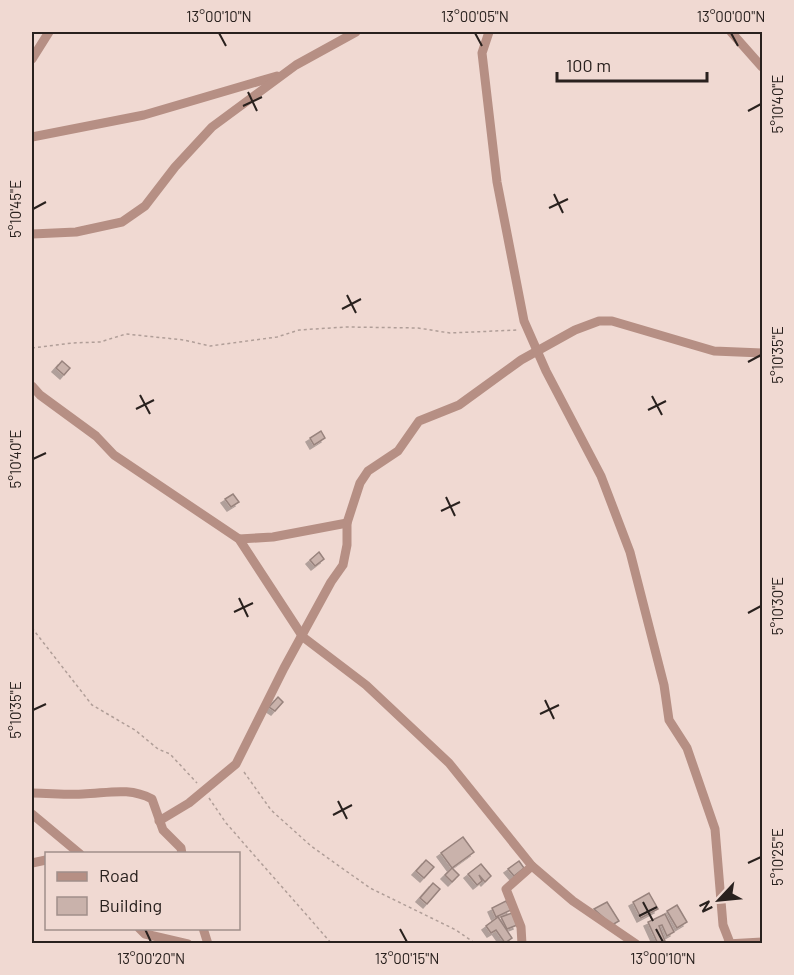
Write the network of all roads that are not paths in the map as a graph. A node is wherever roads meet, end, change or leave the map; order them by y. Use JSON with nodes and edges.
{"nodes":[{"id":1,"x":49,"y":32,"type":"edge"},
{"id":2,"x":356,"y":32,"type":"edge"},
{"id":3,"x":489,"y":32,"type":"edge"},
{"id":4,"x":730,"y":32,"type":"edge"},
{"id":5,"x":32,"y":59,"type":"edge"},
{"id":6,"x":762,"y":67,"type":"edge"},
{"id":7,"x":282,"y":74,"type":"junction"},
{"id":8,"x":32,"y":137,"type":"edge"},
{"id":9,"x":32,"y":234,"type":"edge"},
{"id":10,"x":537,"y":351,"type":"junction"},
{"id":11,"x":762,"y":353,"type":"edge"},
{"id":12,"x":32,"y":386,"type":"edge"},
{"id":13,"x":347,"y":523,"type":"junction"},
{"id":14,"x":239,"y":539,"type":"junction"},
{"id":15,"x":303,"y":637,"type":"junction"},
{"id":16,"x":32,"y":792,"type":"edge"},
{"id":17,"x":32,"y":814,"type":"edge"},
{"id":18,"x":159,"y":821,"type":"junction"},
{"id":19,"x":78,"y":852,"type":"edge"},
{"id":20,"x":182,"y":852,"type":"edge"},
{"id":21,"x":532,"y":866,"type":"junction"},
{"id":22,"x":141,"y":930,"type":"edge"},
{"id":23,"x":762,"y":942,"type":"edge"},
{"id":24,"x":728,"y":943,"type":"edge"},
{"id":25,"x":188,"y":944,"type":"edge"},
{"id":26,"x":522,"y":944,"type":"edge"},
{"id":27,"x":636,"y":944,"type":"edge"}],
"edges":[{"from":1,"to":5,"type":"street"},
{"from":2,"to":7,"type":"street"},
{"from":3,"to":10,"type":"street"},
{"from":4,"to":6,"type":"street"},
{"from":7,"to":8,"type":"street"},
{"from":7,"to":9,"type":"street"},
{"from":10,"to":11,"type":"street"},
{"from":10,"to":13,"type":"street"},
{"from":10,"to":24,"type":"street"},
{"from":12,"to":14,"type":"street"},
{"from":13,"to":14,"type":"street"},
{"from":13,"to":15,"type":"street"},
{"from":14,"to":15,"type":"street"},
{"from":15,"to":18,"type":"street"},
{"from":15,"to":21,"type":"street"},
{"from":16,"to":18,"type":"street"},
{"from":17,"to":19,"type":"street"},
{"from":18,"to":20,"type":"street"},
{"from":21,"to":26,"type":"street"},
{"from":21,"to":27,"type":"street"},
{"from":22,"to":25,"type":"street"},
{"from":23,"to":24,"type":"street"}]}
